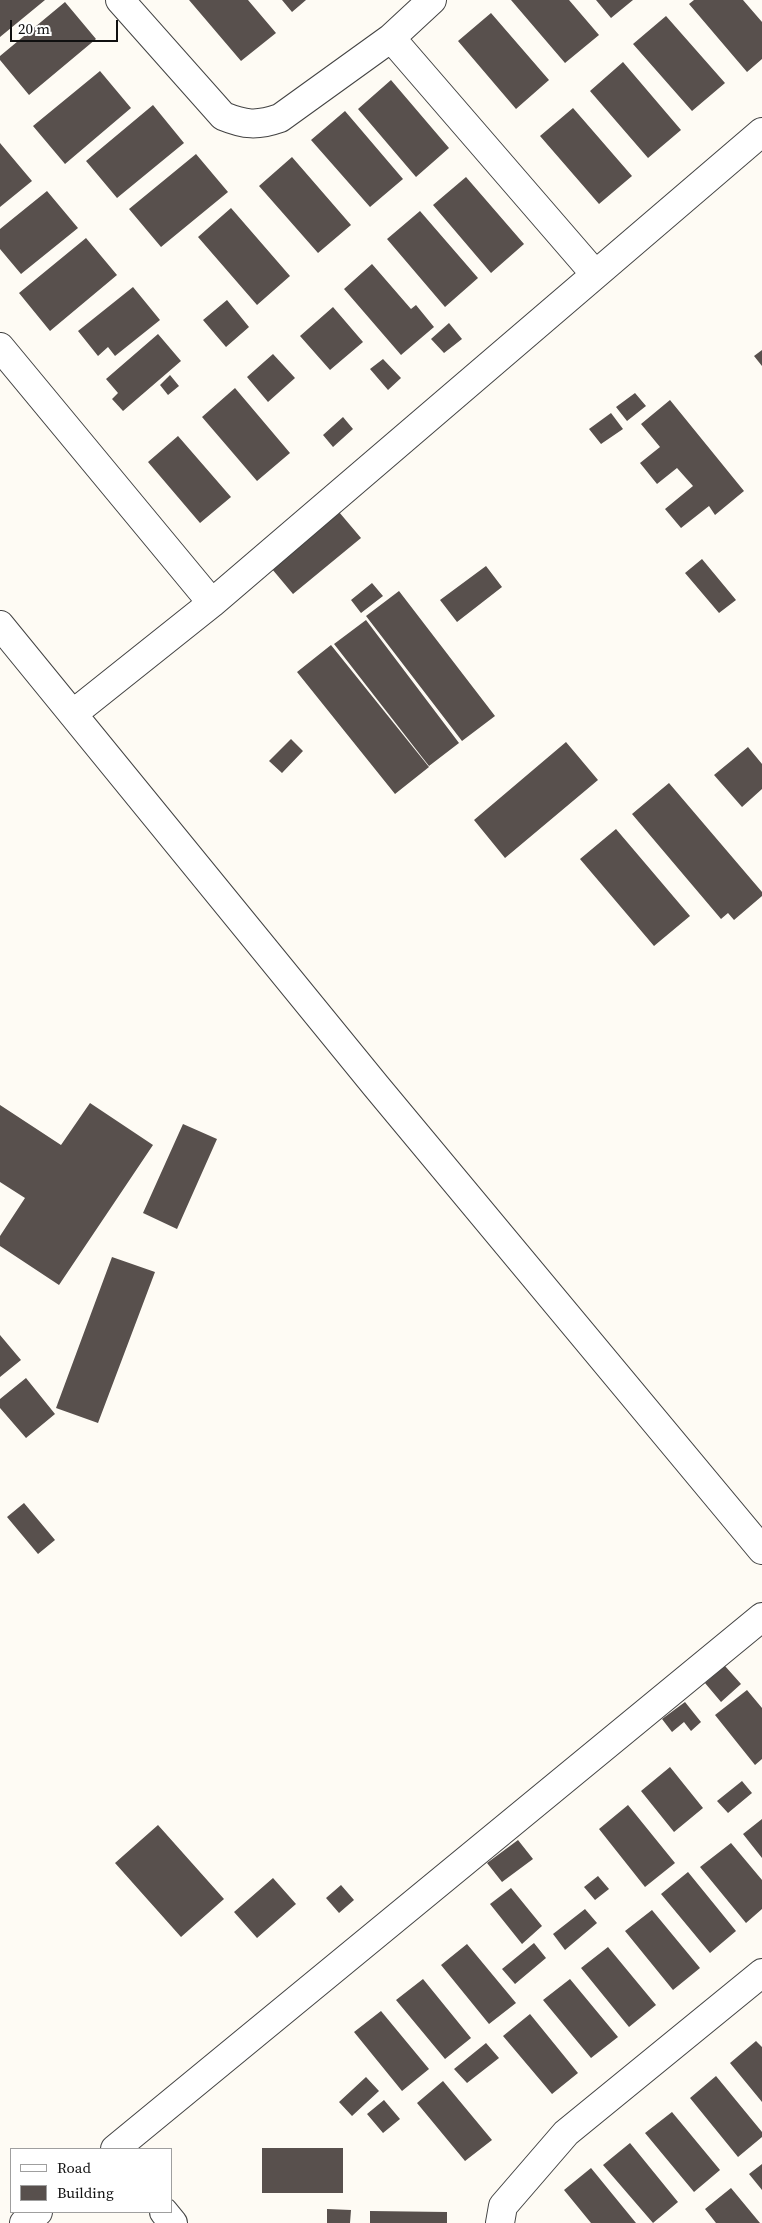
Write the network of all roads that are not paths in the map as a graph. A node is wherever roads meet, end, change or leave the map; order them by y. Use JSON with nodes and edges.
{"nodes":[{"id":1,"x":120,"y":0,"type":"edge"},
{"id":2,"x":432,"y":0,"type":"edge"},
{"id":3,"x":390,"y":38,"type":"junction"},
{"id":4,"x":762,"y":132,"type":"edge"},
{"id":5,"x":595,"y":274,"type":"junction"},
{"id":6,"x":0,"y":347,"type":"edge"},
{"id":7,"x":212,"y":603,"type":"junction"},
{"id":8,"x":0,"y":624,"type":"edge"},
{"id":9,"x":74,"y":713,"type":"junction"},
{"id":10,"x":762,"y":1550,"type":"edge"},
{"id":11,"x":762,"y":1617,"type":"edge"},
{"id":12,"x":762,"y":1973,"type":"edge"},
{"id":13,"x":116,"y":2148,"type":"edge"},
{"id":14,"x":37,"y":2213,"type":"edge"},
{"id":15,"x":165,"y":2213,"type":"edge"},
{"id":16,"x":24,"y":2223,"type":"edge"},
{"id":17,"x":173,"y":2223,"type":"edge"},
{"id":18,"x":500,"y":2223,"type":"edge"}],
"edges":[{"from":1,"to":3,"type":"street"},
{"from":2,"to":3,"type":"street"},
{"from":3,"to":5,"type":"street"},
{"from":4,"to":5,"type":"street"},
{"from":5,"to":7,"type":"street"},
{"from":6,"to":7,"type":"street"},
{"from":7,"to":9,"type":"street"},
{"from":8,"to":9,"type":"street"},
{"from":9,"to":10,"type":"street"},
{"from":11,"to":13,"type":"street"},
{"from":12,"to":18,"type":"street"},
{"from":14,"to":16,"type":"street"},
{"from":15,"to":17,"type":"street"}]}
